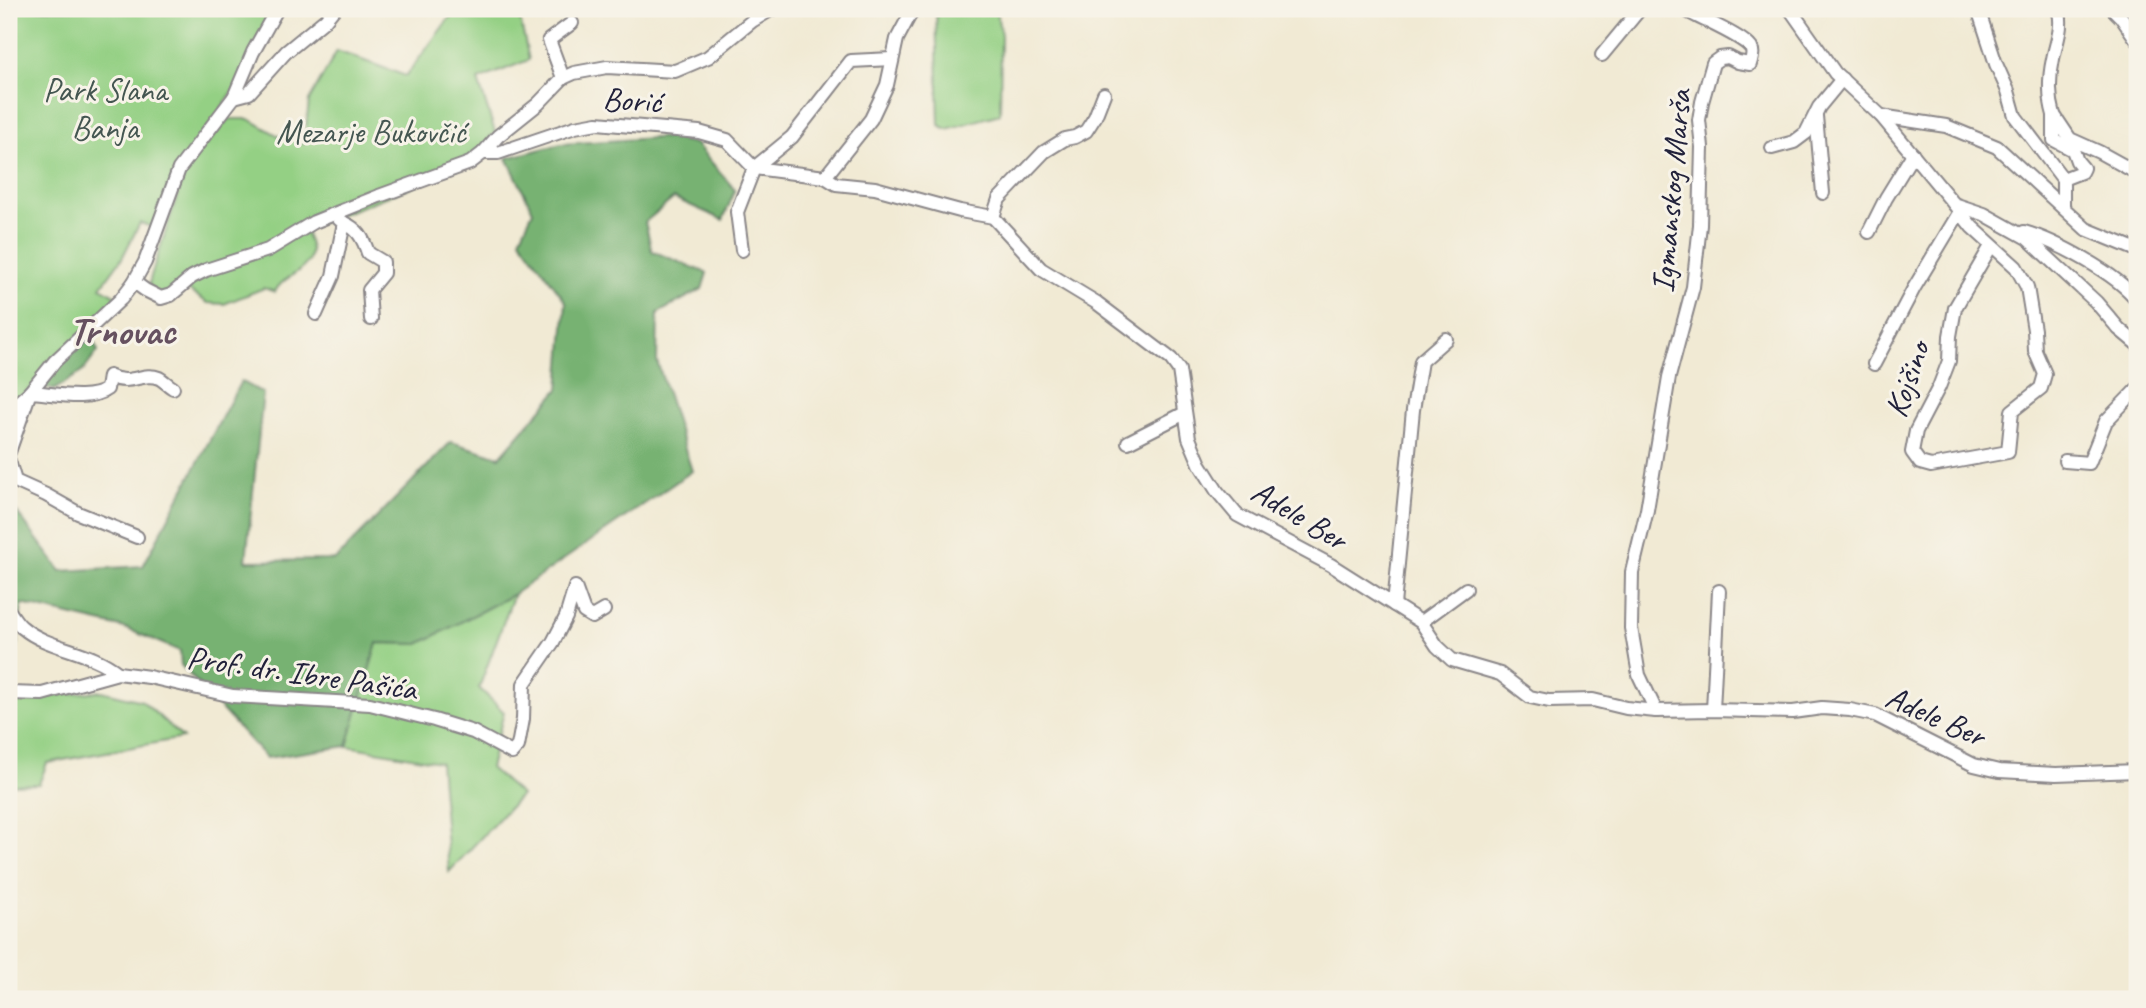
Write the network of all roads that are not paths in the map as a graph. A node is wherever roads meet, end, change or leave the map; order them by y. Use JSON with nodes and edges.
{"nodes":[{"id":1,"x":277,"y":9,"type":"edge"},
{"id":2,"x":334,"y":9,"type":"edge"},
{"id":3,"x":772,"y":9,"type":"edge"},
{"id":4,"x":913,"y":9,"type":"edge"},
{"id":5,"x":1640,"y":9,"type":"edge"},
{"id":6,"x":1684,"y":9,"type":"edge"},
{"id":7,"x":1790,"y":9,"type":"edge"},
{"id":8,"x":2059,"y":9,"type":"edge"},
{"id":9,"x":2113,"y":9,"type":"edge"},
{"id":10,"x":1979,"y":12,"type":"dead end"},
{"id":11,"x":572,"y":23,"type":"dead end"},
{"id":12,"x":2137,"y":40,"type":"edge"},
{"id":13,"x":1602,"y":55,"type":"dead end"},
{"id":14,"x":892,"y":58,"type":"junction"},
{"id":15,"x":563,"y":78,"type":"junction"},
{"id":16,"x":1842,"y":79,"type":"junction"},
{"id":17,"x":1104,"y":94,"type":"dead end"},
{"id":18,"x":234,"y":97,"type":"junction"},
{"id":19,"x":2054,"y":115,"type":"junction"},
{"id":20,"x":1816,"y":116,"type":"junction"},
{"id":21,"x":1881,"y":116,"type":"junction"},
{"id":22,"x":1772,"y":148,"type":"dead end"},
{"id":23,"x":483,"y":153,"type":"junction"},
{"id":24,"x":1913,"y":154,"type":"junction"},
{"id":25,"x":754,"y":169,"type":"junction"},
{"id":26,"x":2137,"y":173,"type":"edge"},
{"id":27,"x":825,"y":177,"type":"junction"},
{"id":28,"x":2063,"y":179,"type":"junction"},
{"id":29,"x":1823,"y":193,"type":"dead end"},
{"id":30,"x":2063,"y":207,"type":"junction"},
{"id":31,"x":1957,"y":209,"type":"junction"},
{"id":32,"x":333,"y":215,"type":"junction"},
{"id":33,"x":993,"y":218,"type":"junction"},
{"id":34,"x":344,"y":223,"type":"junction"},
{"id":35,"x":2013,"y":230,"type":"junction"},
{"id":36,"x":1869,"y":232,"type":"dead end"},
{"id":37,"x":1991,"y":246,"type":"junction"},
{"id":38,"x":743,"y":250,"type":"dead end"},
{"id":39,"x":2137,"y":250,"type":"edge"},
{"id":40,"x":134,"y":282,"type":"junction"},
{"id":41,"x":2137,"y":300,"type":"edge"},
{"id":42,"x":316,"y":314,"type":"dead end"},
{"id":43,"x":371,"y":319,"type":"dead end"},
{"id":44,"x":1446,"y":339,"type":"dead end"},
{"id":45,"x":2137,"y":344,"type":"edge"},
{"id":46,"x":1874,"y":364,"type":"dead end"},
{"id":47,"x":173,"y":388,"type":"dead end"},
{"id":48,"x":2137,"y":389,"type":"edge"},
{"id":49,"x":30,"y":392,"type":"junction"},
{"id":50,"x":9,"y":410,"type":"edge"},
{"id":51,"x":1185,"y":413,"type":"junction"},
{"id":52,"x":1128,"y":442,"type":"dead end"},
{"id":53,"x":9,"y":452,"type":"edge"},
{"id":54,"x":9,"y":461,"type":"edge"},
{"id":55,"x":2065,"y":461,"type":"dead end"},
{"id":56,"x":136,"y":537,"type":"dead end"},
{"id":57,"x":1466,"y":589,"type":"dead end"},
{"id":58,"x":1719,"y":591,"type":"dead end"},
{"id":59,"x":1394,"y":605,"type":"junction"},
{"id":60,"x":604,"y":610,"type":"dead end"},
{"id":61,"x":9,"y":611,"type":"edge"},
{"id":62,"x":1421,"y":622,"type":"junction"},
{"id":63,"x":118,"y":673,"type":"junction"},
{"id":64,"x":9,"y":693,"type":"edge"},
{"id":65,"x":1713,"y":710,"type":"junction"},
{"id":66,"x":1657,"y":711,"type":"junction"},
{"id":67,"x":2137,"y":771,"type":"edge"}],
"edges":[{"from":1,"to":18,"type":"street"},
{"from":2,"to":18,"type":"street"},
{"from":3,"to":15,"type":"street"},
{"from":4,"to":14,"type":"street"},
{"from":5,"to":13,"type":"street"},
{"from":6,"to":66,"type":"street","name":"Igmanskog Marša"},
{"from":7,"to":16,"type":"street","name":"Kojšino"},
{"from":8,"to":19,"type":"street"},
{"from":9,"to":12,"type":"street"},
{"from":10,"to":28,"type":"street"},
{"from":11,"to":15,"type":"street"},
{"from":14,"to":25,"type":"street"},
{"from":14,"to":27,"type":"street"},
{"from":15,"to":23,"type":"street"},
{"from":16,"to":20,"type":"street"},
{"from":16,"to":21,"type":"street","name":"Kojšino"},
{"from":17,"to":33,"type":"street"},
{"from":18,"to":40,"type":"street"},
{"from":19,"to":26,"type":"street"},
{"from":19,"to":28,"type":"street"},
{"from":20,"to":22,"type":"street"},
{"from":20,"to":29,"type":"street"},
{"from":21,"to":24,"type":"street","name":"Kojšino"},
{"from":21,"to":30,"type":"street"},
{"from":23,"to":25,"type":"street","name":"Borić"},
{"from":23,"to":32,"type":"street"},
{"from":24,"to":31,"type":"street","name":"Kojšino"},
{"from":24,"to":36,"type":"street"},
{"from":25,"to":27,"type":"street"},
{"from":25,"to":38,"type":"street"},
{"from":27,"to":33,"type":"street"},
{"from":28,"to":30,"type":"street"},
{"from":30,"to":39,"type":"street"},
{"from":31,"to":35,"type":"street"},
{"from":31,"to":37,"type":"street","name":"Kojšino"},
{"from":31,"to":46,"type":"street","name":"Kojšino"},
{"from":32,"to":34,"type":"street"},
{"from":32,"to":40,"type":"street"},
{"from":33,"to":51,"type":"street","name":"Adele Ber"},
{"from":34,"to":42,"type":"street"},
{"from":34,"to":43,"type":"street"},
{"from":35,"to":41,"type":"street"},
{"from":35,"to":45,"type":"street"},
{"from":37,"to":37,"type":"street","name":"Kojšino"},
{"from":40,"to":49,"type":"street"},
{"from":44,"to":59,"type":"street","name":"Adele Ber"},
{"from":47,"to":49,"type":"street"},
{"from":48,"to":55,"type":"street"},
{"from":49,"to":50,"type":"street"},
{"from":49,"to":53,"type":"street"},
{"from":51,"to":52,"type":"street"},
{"from":51,"to":59,"type":"street","name":"Adele Ber"},
{"from":54,"to":56,"type":"street"},
{"from":57,"to":62,"type":"street"},
{"from":58,"to":65,"type":"street"},
{"from":59,"to":62,"type":"street","name":"Adele Ber"},
{"from":60,"to":63,"type":"street","name":"Prof. dr. Ibre Pašića"},
{"from":61,"to":63,"type":"street","name":"Prof. dr. Ibre Pašića"},
{"from":62,"to":66,"type":"street","name":"Adele Ber"},
{"from":63,"to":64,"type":"street","name":"Prof. dr. Ibre Pašića"},
{"from":65,"to":66,"type":"street","name":"Adele Ber"},
{"from":65,"to":67,"type":"street","name":"Adele Ber"}]}
